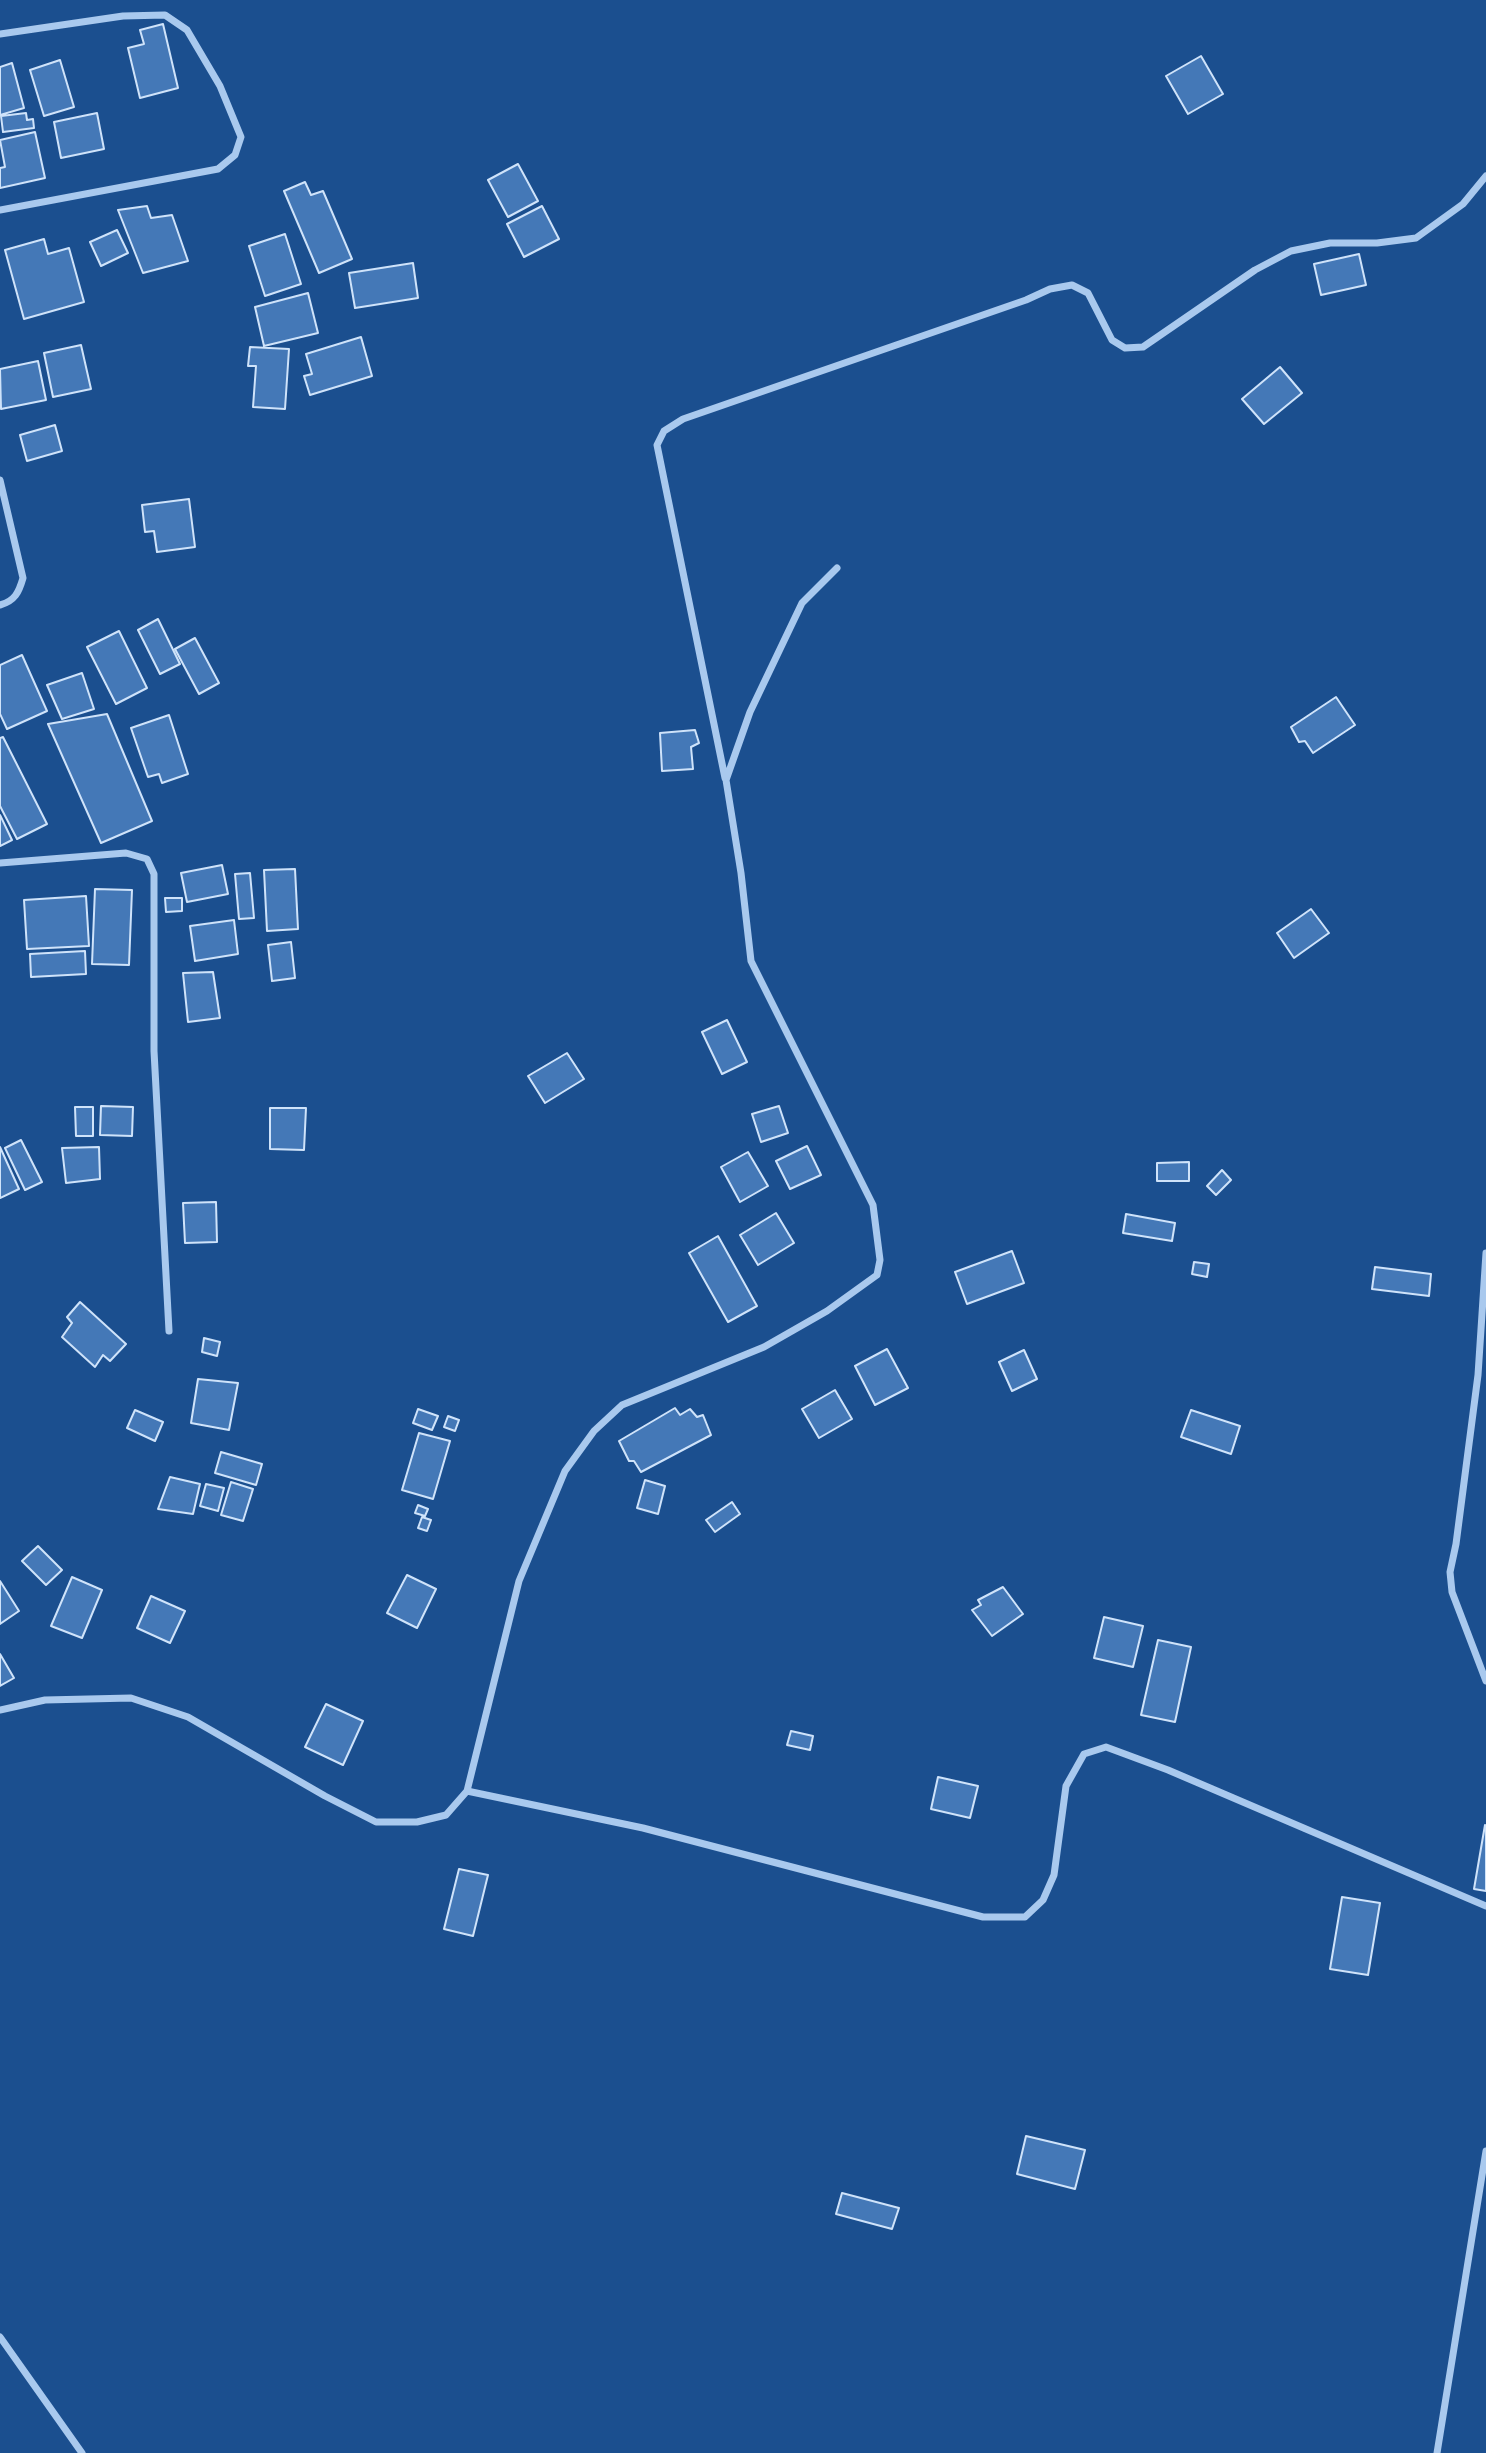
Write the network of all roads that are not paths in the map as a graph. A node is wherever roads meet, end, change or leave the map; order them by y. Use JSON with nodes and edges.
{"nodes":[{"id":1,"x":0,"y":34,"type":"edge"},
{"id":2,"x":1486,"y":176,"type":"edge"},
{"id":3,"x":0,"y":210,"type":"edge"},
{"id":4,"x":0,"y":480,"type":"edge"},
{"id":5,"x":837,"y":568,"type":"dead end"},
{"id":6,"x":0,"y":605,"type":"edge"},
{"id":7,"x":726,"y":780,"type":"junction"},
{"id":8,"x":0,"y":863,"type":"edge"},
{"id":9,"x":1486,"y":1254,"type":"edge"},
{"id":10,"x":169,"y":1331,"type":"dead end"},
{"id":11,"x":1486,"y":1681,"type":"edge"},
{"id":12,"x":0,"y":1710,"type":"edge"},
{"id":13,"x":467,"y":1791,"type":"junction"},
{"id":14,"x":1486,"y":1906,"type":"edge"},
{"id":15,"x":1486,"y":2151,"type":"edge"},
{"id":16,"x":0,"y":2337,"type":"edge"},
{"id":17,"x":82,"y":2453,"type":"edge"},
{"id":18,"x":1437,"y":2453,"type":"edge"}],
"edges":[{"from":1,"to":3,"type":"street"},
{"from":2,"to":7,"type":"street"},
{"from":4,"to":6,"type":"street"},
{"from":5,"to":7,"type":"street"},
{"from":7,"to":13,"type":"street"},
{"from":8,"to":10,"type":"street"},
{"from":9,"to":11,"type":"street"},
{"from":12,"to":13,"type":"street"},
{"from":13,"to":14,"type":"street"},
{"from":15,"to":18,"type":"street"},
{"from":16,"to":17,"type":"street"}]}
